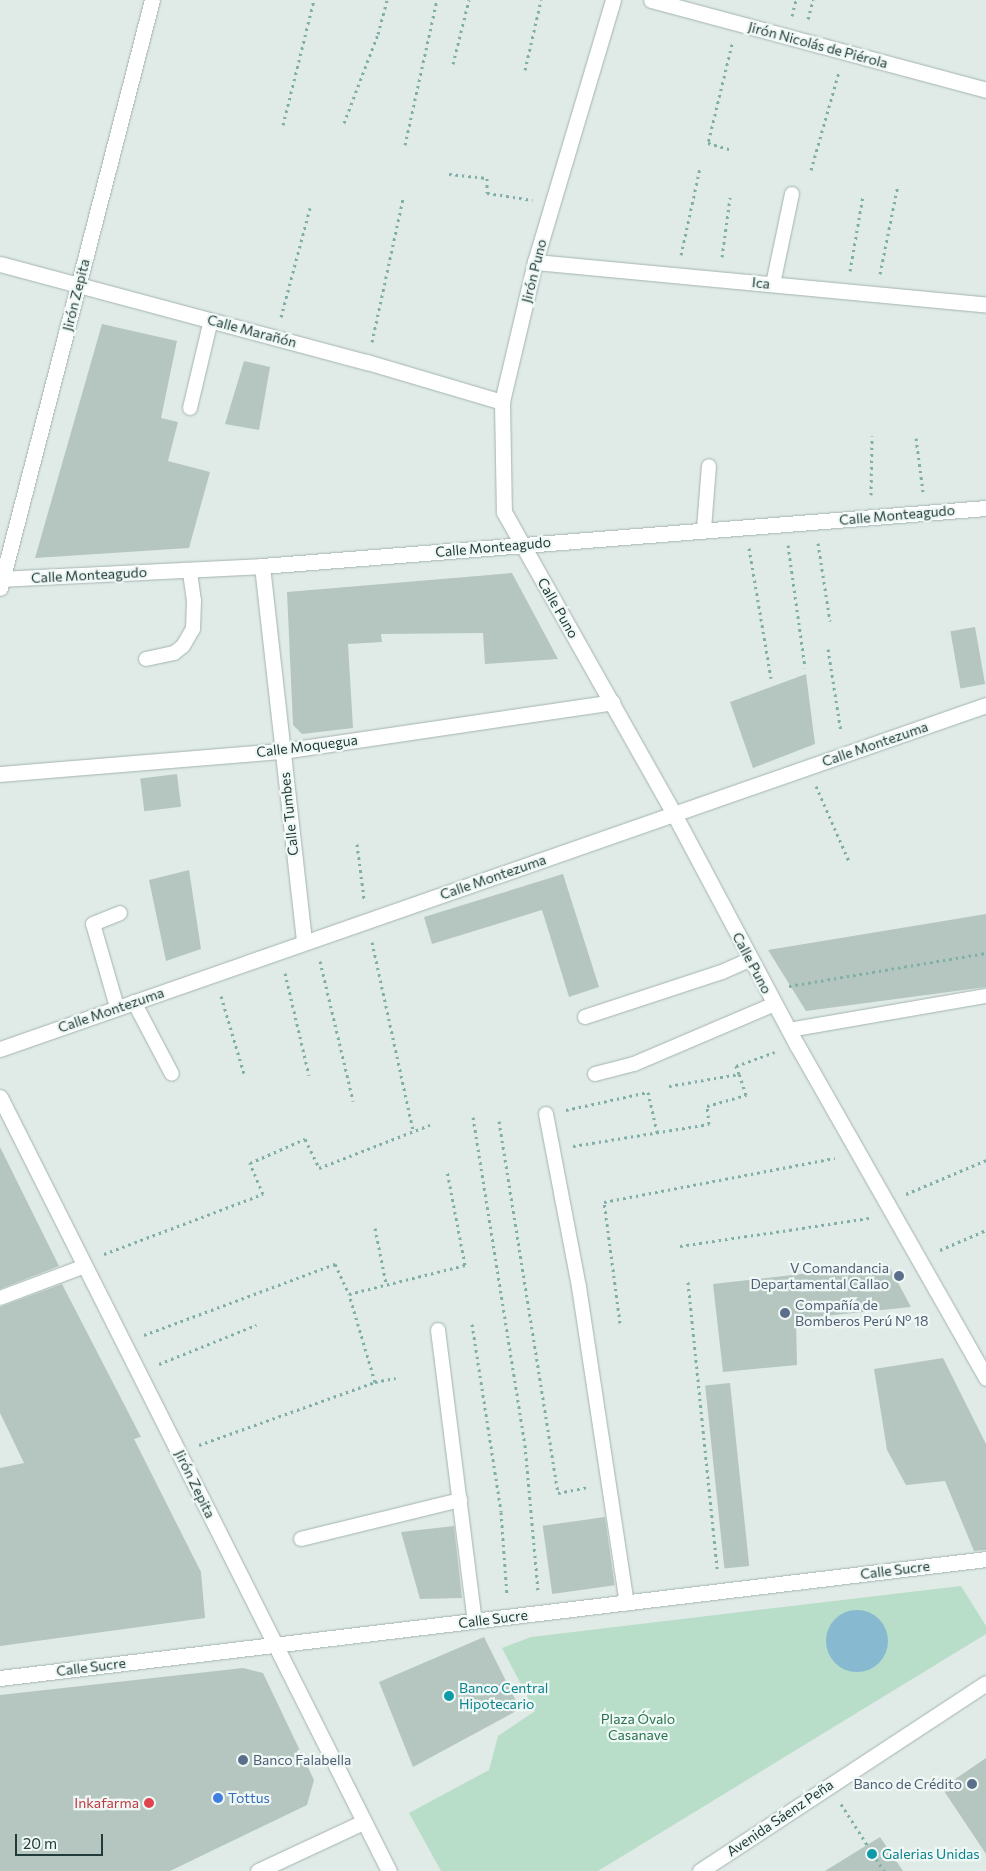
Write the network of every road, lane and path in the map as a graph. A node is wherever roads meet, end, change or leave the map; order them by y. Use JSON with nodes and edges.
{"nodes":[{"id":1,"x":152,"y":0,"type":"edge"},
{"id":2,"x":314,"y":0,"type":"edge"},
{"id":3,"x":387,"y":0,"type":"edge"},
{"id":4,"x":437,"y":0,"type":"edge"},
{"id":5,"x":469,"y":0,"type":"edge"},
{"id":6,"x":541,"y":0,"type":"edge"},
{"id":7,"x":613,"y":0,"type":"edge"},
{"id":8,"x":651,"y":0,"type":"edge"},
{"id":9,"x":737,"y":23,"type":"junction"},
{"id":10,"x":844,"y":52,"type":"junction"},
{"id":11,"x":453,"y":64,"type":"dead end"},
{"id":12,"x":525,"y":70,"type":"dead end"},
{"id":13,"x":986,"y":90,"type":"edge"},
{"id":14,"x":344,"y":123,"type":"dead end"},
{"id":15,"x":283,"y":125,"type":"dead end"},
{"id":16,"x":405,"y":145,"type":"dead end"},
{"id":17,"x":732,"y":150,"type":"dead end"},
{"id":18,"x":700,"y":168,"type":"dead end"},
{"id":19,"x":811,"y":170,"type":"dead end"},
{"id":20,"x":449,"y":174,"type":"dead end"},
{"id":21,"x":898,"y":185,"type":"dead end"},
{"id":22,"x":792,"y":194,"type":"dead end"},
{"id":23,"x":863,"y":196,"type":"dead end"},
{"id":24,"x":730,"y":198,"type":"dead end"},
{"id":25,"x":403,"y":199,"type":"dead end"},
{"id":26,"x":553,"y":203,"type":"junction"},
{"id":27,"x":310,"y":208,"type":"dead end"},
{"id":28,"x":535,"y":262,"type":"junction"},
{"id":29,"x":0,"y":264,"type":"edge"},
{"id":30,"x":677,"y":275,"type":"junction"},
{"id":31,"x":718,"y":279,"type":"junction"},
{"id":32,"x":772,"y":284,"type":"junction"},
{"id":33,"x":79,"y":285,"type":"junction"},
{"id":34,"x":847,"y":291,"type":"junction"},
{"id":35,"x":876,"y":294,"type":"junction"},
{"id":36,"x":986,"y":304,"type":"edge"},
{"id":37,"x":210,"y":320,"type":"junction"},
{"id":38,"x":275,"y":337,"type":"junction"},
{"id":39,"x":367,"y":362,"type":"junction"},
{"id":40,"x":502,"y":402,"type":"junction"},
{"id":41,"x":190,"y":408,"type":"dead end"},
{"id":42,"x":872,"y":436,"type":"dead end"},
{"id":43,"x":916,"y":438,"type":"dead end"},
{"id":44,"x":709,"y":466,"type":"dead end"},
{"id":45,"x":986,"y":508,"type":"edge"},
{"id":46,"x":925,"y":513,"type":"junction"},
{"id":47,"x":870,"y":518,"type":"junction"},
{"id":48,"x":815,"y":522,"type":"junction"},
{"id":49,"x":786,"y":524,"type":"junction"},
{"id":50,"x":745,"y":528,"type":"junction"},
{"id":51,"x":704,"y":529,"type":"junction"},
{"id":52,"x":522,"y":545,"type":"junction"},
{"id":53,"x":262,"y":566,"type":"junction"},
{"id":54,"x":190,"y":570,"type":"junction"},
{"id":55,"x":1,"y":582,"type":"edge"},
{"id":56,"x":830,"y":621,"type":"dead end"},
{"id":57,"x":828,"y":649,"type":"dead end"},
{"id":58,"x":146,"y":658,"type":"dead end"},
{"id":59,"x":805,"y":668,"type":"dead end"},
{"id":60,"x":771,"y":678,"type":"dead end"},
{"id":61,"x":612,"y":702,"type":"junction"},
{"id":62,"x":986,"y":705,"type":"edge"},
{"id":63,"x":282,"y":751,"type":"junction"},
{"id":64,"x":844,"y":754,"type":"junction"},
{"id":65,"x":808,"y":767,"type":"junction"},
{"id":66,"x":0,"y":774,"type":"edge"},
{"id":67,"x":674,"y":814,"type":"junction"},
{"id":68,"x":357,"y":844,"type":"dead end"},
{"id":69,"x":849,"y":862,"type":"dead end"},
{"id":70,"x":120,"y":913,"type":"dead end"},
{"id":71,"x":367,"y":920,"type":"junction"},
{"id":72,"x":308,"y":941,"type":"junction"},
{"id":73,"x":279,"y":951,"type":"junction"},
{"id":74,"x":986,"y":953,"type":"edge"},
{"id":75,"x":751,"y":959,"type":"junction"},
{"id":76,"x":214,"y":974,"type":"junction"},
{"id":77,"x":767,"y":990,"type":"junction"},
{"id":78,"x":986,"y":996,"type":"edge"},
{"id":79,"x":134,"y":1002,"type":"junction"},
{"id":80,"x":775,"y":1004,"type":"junction"},
{"id":81,"x":117,"y":1007,"type":"junction"},
{"id":82,"x":585,"y":1017,"type":"dead end"},
{"id":83,"x":789,"y":1030,"type":"junction"},
{"id":84,"x":797,"y":1045,"type":"junction"},
{"id":85,"x":0,"y":1049,"type":"edge"},
{"id":86,"x":172,"y":1074,"type":"dead end"},
{"id":87,"x":595,"y":1074,"type":"dead end"},
{"id":88,"x":739,"y":1074,"type":"junction"},
{"id":89,"x":309,"y":1075,"type":"dead end"},
{"id":90,"x":245,"y":1077,"type":"dead end"},
{"id":91,"x":669,"y":1086,"type":"dead end"},
{"id":92,"x":0,"y":1097,"type":"edge"},
{"id":93,"x":353,"y":1101,"type":"dead end"},
{"id":94,"x":546,"y":1114,"type":"joint"},
{"id":95,"x":473,"y":1117,"type":"dead end"},
{"id":96,"x":499,"y":1121,"type":"dead end"},
{"id":97,"x":430,"y":1125,"type":"dead end"},
{"id":98,"x":413,"y":1130,"type":"junction"},
{"id":99,"x":657,"y":1132,"type":"junction"},
{"id":100,"x":552,"y":1149,"type":"junction"},
{"id":101,"x":858,"y":1153,"type":"junction"},
{"id":102,"x":986,"y":1160,"type":"edge"},
{"id":103,"x":447,"y":1171,"type":"dead end"},
{"id":104,"x":889,"y":1208,"type":"junction"},
{"id":105,"x":375,"y":1228,"type":"dead end"},
{"id":106,"x":986,"y":1230,"type":"edge"},
{"id":107,"x":680,"y":1246,"type":"dead end"},
{"id":108,"x":919,"y":1260,"type":"junction"},
{"id":109,"x":84,"y":1264,"type":"junction"},
{"id":110,"x":688,"y":1282,"type":"dead end"},
{"id":111,"x":386,"y":1283,"type":"junction"},
{"id":112,"x":349,"y":1294,"type":"junction"},
{"id":113,"x":0,"y":1298,"type":"edge"},
{"id":114,"x":620,"y":1323,"type":"dead end"},
{"id":115,"x":472,"y":1324,"type":"dead end"},
{"id":116,"x":256,"y":1325,"type":"dead end"},
{"id":117,"x":438,"y":1330,"type":"dead end"},
{"id":118,"x":125,"y":1342,"type":"junction"},
{"id":119,"x":140,"y":1372,"type":"junction"},
{"id":120,"x":396,"y":1378,"type":"dead end"},
{"id":121,"x":986,"y":1378,"type":"edge"},
{"id":122,"x":375,"y":1382,"type":"junction"},
{"id":123,"x":179,"y":1452,"type":"junction"},
{"id":124,"x":610,"y":1484,"type":"junction"},
{"id":125,"x":460,"y":1500,"type":"junction"},
{"id":126,"x":301,"y":1540,"type":"dead end"},
{"id":127,"x":986,"y":1559,"type":"edge"},
{"id":128,"x":720,"y":1591,"type":"junction"},
{"id":129,"x":627,"y":1603,"type":"junction"},
{"id":130,"x":540,"y":1613,"type":"junction"},
{"id":131,"x":509,"y":1617,"type":"junction"},
{"id":132,"x":475,"y":1622,"type":"junction"},
{"id":133,"x":274,"y":1646,"type":"junction"},
{"id":134,"x":0,"y":1678,"type":"edge"},
{"id":135,"x":986,"y":1683,"type":"edge"},
{"id":136,"x":828,"y":1785,"type":"junction"},
{"id":137,"x":363,"y":1822,"type":"junction"},
{"id":138,"x":258,"y":1871,"type":"edge"},
{"id":139,"x":389,"y":1871,"type":"edge"},
{"id":140,"x":700,"y":1871,"type":"edge"},
{"id":141,"x":884,"y":1871,"type":"edge"}],
"edges":[{"from":1,"to":33,"type":"street","name":"Jirón Zepita"},
{"from":2,"to":15,"type":"path"},
{"from":3,"to":14,"type":"path"},
{"from":4,"to":16,"type":"path"},
{"from":5,"to":11,"type":"path"},
{"from":6,"to":12,"type":"path"},
{"from":7,"to":26,"type":"street","name":"Jirón Puno"},
{"from":8,"to":9,"type":"street","name":"Jirón Nicolás de Piérola"},
{"from":9,"to":10,"type":"street","name":"Jirón Nicolás de Piérola"},
{"from":9,"to":17,"type":"path"},
{"from":10,"to":13,"type":"street","name":"Jirón Nicolás de Piérola"},
{"from":10,"to":19,"type":"path"},
{"from":18,"to":30,"type":"path"},
{"from":20,"to":26,"type":"path"},
{"from":21,"to":35,"type":"path"},
{"from":22,"to":32,"type":"lane"},
{"from":23,"to":34,"type":"path"},
{"from":24,"to":31,"type":"path"},
{"from":25,"to":39,"type":"path"},
{"from":26,"to":28,"type":"street","name":"Jirón Puno"},
{"from":27,"to":38,"type":"path"},
{"from":28,"to":30,"type":"street","name":"Ica"},
{"from":28,"to":40,"type":"street","name":"Jirón Puno"},
{"from":29,"to":33,"type":"street","name":"Calle Marañón"},
{"from":30,"to":31,"type":"street","name":"Ica"},
{"from":31,"to":32,"type":"street","name":"Ica"},
{"from":32,"to":34,"type":"street","name":"Ica"},
{"from":33,"to":37,"type":"street","name":"Calle Marañón"},
{"from":33,"to":55,"type":"street","name":"Jirón Zepita"},
{"from":34,"to":35,"type":"street","name":"Ica"},
{"from":35,"to":36,"type":"street","name":"Ica"},
{"from":37,"to":38,"type":"street","name":"Calle Marañón"},
{"from":37,"to":41,"type":"lane"},
{"from":38,"to":39,"type":"street","name":"Calle Marañón"},
{"from":39,"to":40,"type":"street","name":"Calle Marañón"},
{"from":40,"to":52,"type":"street","name":"Jirón Puno"},
{"from":42,"to":47,"type":"path"},
{"from":43,"to":46,"type":"path"},
{"from":44,"to":51,"type":"lane"},
{"from":45,"to":46,"type":"street","name":"Calle Monteagudo"},
{"from":46,"to":47,"type":"street","name":"Calle Monteagudo"},
{"from":47,"to":48,"type":"street","name":"Calle Monteagudo"},
{"from":48,"to":49,"type":"street","name":"Calle Monteagudo"},
{"from":48,"to":56,"type":"path"},
{"from":49,"to":50,"type":"street","name":"Calle Monteagudo"},
{"from":49,"to":59,"type":"path"},
{"from":50,"to":51,"type":"street","name":"Calle Monteagudo"},
{"from":50,"to":60,"type":"path"},
{"from":51,"to":52,"type":"street","name":"Calle Monteagudo"},
{"from":52,"to":53,"type":"street","name":"Calle Monteagudo"},
{"from":52,"to":61,"type":"street","name":"Calle Puno"},
{"from":53,"to":54,"type":"street","name":"Calle Monteagudo"},
{"from":53,"to":63,"type":"street","name":"Calle Tumbes"},
{"from":54,"to":55,"type":"street","name":"Calle Monteagudo"},
{"from":54,"to":58,"type":"lane"},
{"from":57,"to":64,"type":"path"},
{"from":61,"to":63,"type":"street","name":"Calle Moquegua"},
{"from":61,"to":67,"type":"street","name":"Calle Puno"},
{"from":62,"to":64,"type":"street","name":"Calle Montezuma"},
{"from":63,"to":66,"type":"street","name":"Calle Moquegua"},
{"from":63,"to":72,"type":"street","name":"Calle Tumbes"},
{"from":64,"to":65,"type":"street","name":"Calle Montezuma"},
{"from":65,"to":67,"type":"street","name":"Calle Montezuma"},
{"from":65,"to":69,"type":"path"},
{"from":67,"to":71,"type":"street","name":"Calle Montezuma"},
{"from":67,"to":75,"type":"street","name":"Calle Puno"},
{"from":68,"to":71,"type":"path"},
{"from":70,"to":81,"type":"lane"},
{"from":71,"to":72,"type":"street","name":"Calle Montezuma"},
{"from":71,"to":98,"type":"path"},
{"from":72,"to":73,"type":"street","name":"Calle Montezuma"},
{"from":72,"to":93,"type":"path"},
{"from":73,"to":76,"type":"street","name":"Calle Montezuma"},
{"from":73,"to":89,"type":"path"},
{"from":74,"to":77,"type":"path"},
{"from":75,"to":77,"type":"street","name":"Calle Puno"},
{"from":75,"to":82,"type":"lane"},
{"from":76,"to":79,"type":"street","name":"Calle Montezuma"},
{"from":76,"to":90,"type":"path"},
{"from":77,"to":80,"type":"street","name":"Calle Puno"},
{"from":78,"to":83,"type":"lane"},
{"from":79,"to":81,"type":"street","name":"Calle Montezuma"},
{"from":79,"to":86,"type":"lane"},
{"from":80,"to":83,"type":"street","name":"Calle Puno"},
{"from":80,"to":87,"type":"lane"},
{"from":81,"to":85,"type":"street","name":"Calle Montezuma"},
{"from":83,"to":84,"type":"street","name":"Calle Puno"},
{"from":84,"to":88,"type":"path"},
{"from":84,"to":101,"type":"street","name":"Calle Puno"},
{"from":88,"to":91,"type":"path"},
{"from":88,"to":99,"type":"path"},
{"from":92,"to":109,"type":"street","name":"Jirón Zepita"},
{"from":94,"to":99,"type":"path"},
{"from":94,"to":100,"type":"lane"},
{"from":95,"to":130,"type":"path"},
{"from":96,"to":124,"type":"path"},
{"from":97,"to":98,"type":"path"},
{"from":98,"to":109,"type":"path"},
{"from":99,"to":100,"type":"path"},
{"from":100,"to":124,"type":"lane"},
{"from":101,"to":104,"type":"street","name":"Calle Puno"},
{"from":101,"to":114,"type":"path"},
{"from":102,"to":104,"type":"path"},
{"from":103,"to":111,"type":"path"},
{"from":104,"to":107,"type":"path"},
{"from":104,"to":108,"type":"street","name":"Calle Puno"},
{"from":105,"to":111,"type":"path"},
{"from":106,"to":108,"type":"path"},
{"from":108,"to":121,"type":"street","name":"Calle Puno"},
{"from":109,"to":113,"type":"lane"},
{"from":109,"to":118,"type":"street","name":"Jirón Zepita"},
{"from":110,"to":128,"type":"path"},
{"from":111,"to":112,"type":"path"},
{"from":112,"to":118,"type":"path"},
{"from":112,"to":122,"type":"path"},
{"from":115,"to":131,"type":"path"},
{"from":116,"to":119,"type":"path"},
{"from":117,"to":125,"type":"lane"},
{"from":118,"to":119,"type":"street","name":"Jirón Zepita"},
{"from":119,"to":123,"type":"street","name":"Jirón Zepita"},
{"from":120,"to":122,"type":"path"},
{"from":122,"to":123,"type":"path"},
{"from":123,"to":133,"type":"street","name":"Jirón Zepita"},
{"from":124,"to":129,"type":"lane"},
{"from":125,"to":126,"type":"lane"},
{"from":125,"to":132,"type":"lane"},
{"from":127,"to":128,"type":"street","name":"Calle Sucre"},
{"from":128,"to":129,"type":"street","name":"Calle Sucre"},
{"from":129,"to":130,"type":"street","name":"Calle Sucre"},
{"from":130,"to":131,"type":"street","name":"Calle Sucre"},
{"from":131,"to":132,"type":"street","name":"Calle Sucre"},
{"from":132,"to":133,"type":"street","name":"Calle Sucre"},
{"from":133,"to":134,"type":"street","name":"Calle Sucre"},
{"from":133,"to":137,"type":"street","name":"Jirón Zepita"},
{"from":135,"to":136,"type":"street","name":"Avenida Sáenz Peña"},
{"from":136,"to":140,"type":"street","name":"Avenida Sáenz Peña"},
{"from":136,"to":141,"type":"path"},
{"from":137,"to":138,"type":"street"},
{"from":137,"to":139,"type":"street","name":"Jirón Zepita"}]}
